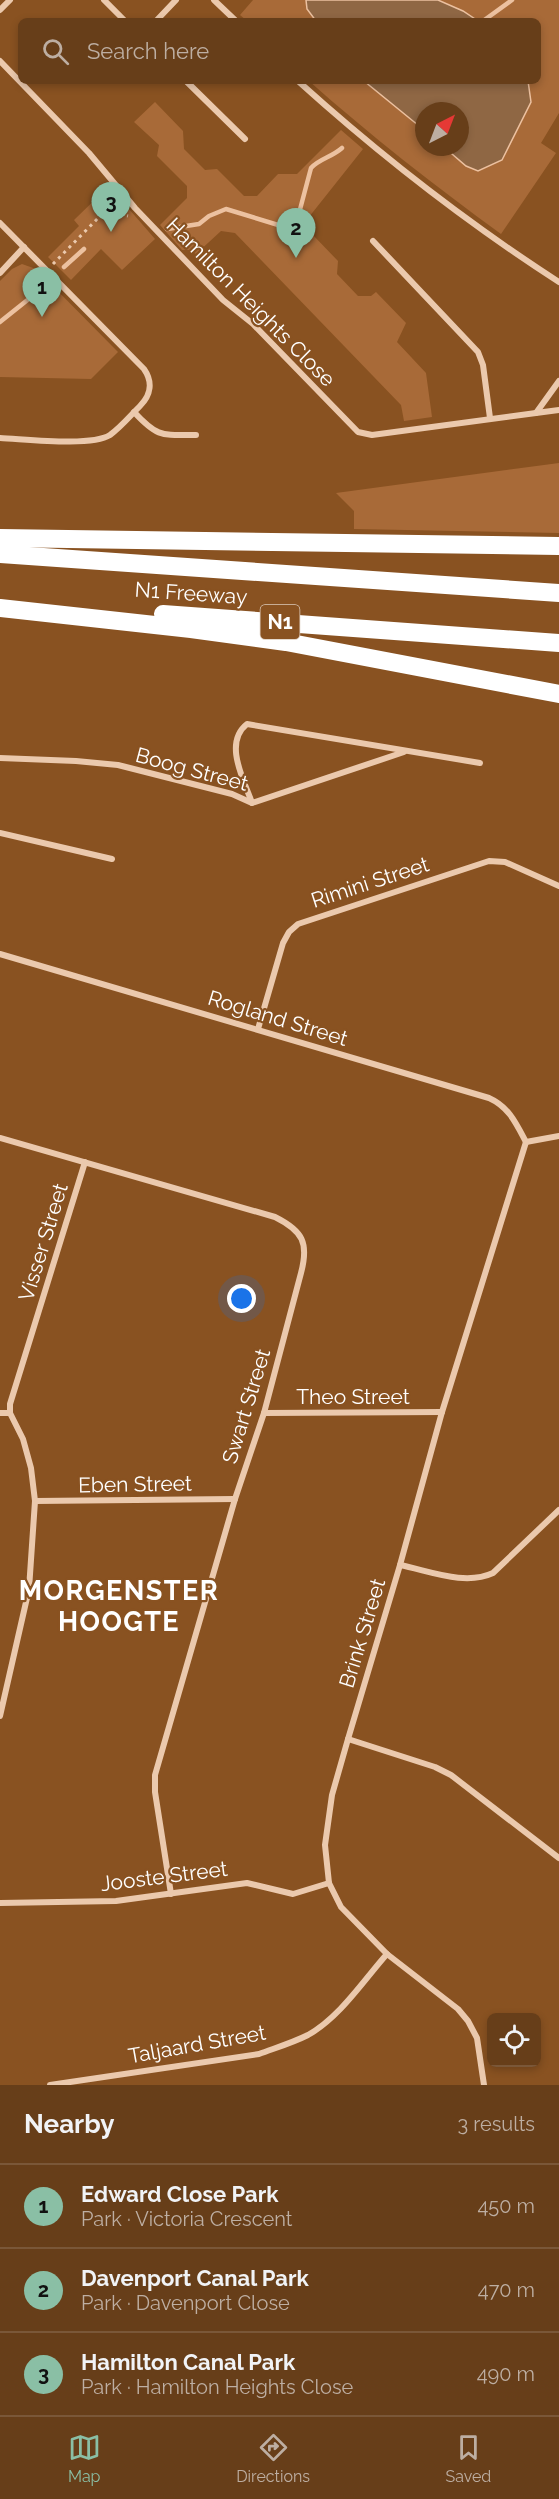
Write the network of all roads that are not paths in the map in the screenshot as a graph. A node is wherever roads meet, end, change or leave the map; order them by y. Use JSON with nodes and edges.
{"nodes":[{"id":1,"x":10,"y":0,"type":"edge"},
{"id":2,"x":104,"y":0,"type":"edge"},
{"id":3,"x":176,"y":0,"type":"edge"},
{"id":4,"x":214,"y":0,"type":"edge"},
{"id":5,"x":0,"y":10,"type":"edge"},
{"id":6,"x":122,"y":18,"type":"edge"},
{"id":7,"x":159,"y":18,"type":"edge"},
{"id":8,"x":233,"y":18,"type":"edge"},
{"id":9,"x":0,"y":61,"type":"edge"},
{"id":10,"x":18,"y":80,"type":"edge"},
{"id":11,"x":22,"y":84,"type":"edge"},
{"id":12,"x":189,"y":84,"type":"edge"},
{"id":13,"x":301,"y":84,"type":"edge"},
{"id":14,"x":245,"y":139,"type":"dead end"},
{"id":15,"x":0,"y":223,"type":"edge"},
{"id":16,"x":372,"y":241,"type":"dead end"},
{"id":17,"x":24,"y":247,"type":"junction"},
{"id":18,"x":0,"y":273,"type":"edge"},
{"id":19,"x":559,"y":282,"type":"edge"},
{"id":20,"x":559,"y":381,"type":"edge"},
{"id":21,"x":559,"y":410,"type":"edge"},
{"id":22,"x":134,"y":412,"type":"junction"},
{"id":23,"x":536,"y":413,"type":"junction"},
{"id":24,"x":490,"y":418,"type":"junction"},
{"id":25,"x":196,"y":435,"type":"dead end"},
{"id":26,"x":0,"y":438,"type":"edge"},
{"id":27,"x":0,"y":538,"type":"edge"},
{"id":28,"x":559,"y":546,"type":"edge"},
{"id":29,"x":0,"y":554,"type":"edge"},
{"id":30,"x":559,"y":593,"type":"edge"},
{"id":31,"x":0,"y":602,"type":"edge"},
{"id":32,"x":0,"y":608,"type":"edge"},
{"id":33,"x":559,"y":643,"type":"edge"},
{"id":34,"x":559,"y":694,"type":"edge"},
{"id":35,"x":404,"y":752,"type":"junction"},
{"id":36,"x":0,"y":758,"type":"edge"},
{"id":37,"x":480,"y":764,"type":"dead end"},
{"id":38,"x":252,"y":803,"type":"junction"},
{"id":39,"x":0,"y":833,"type":"edge"},
{"id":40,"x":112,"y":859,"type":"dead end"},
{"id":41,"x":559,"y":886,"type":"edge"},
{"id":42,"x":0,"y":954,"type":"edge"},
{"id":43,"x":258,"y":1029,"type":"junction"},
{"id":44,"x":559,"y":1136,"type":"edge"},
{"id":45,"x":0,"y":1138,"type":"edge"},
{"id":46,"x":526,"y":1142,"type":"junction"},
{"id":47,"x":85,"y":1162,"type":"junction"},
{"id":48,"x":442,"y":1412,"type":"junction"},
{"id":49,"x":0,"y":1413,"type":"edge"},
{"id":50,"x":10,"y":1413,"type":"junction"},
{"id":51,"x":264,"y":1413,"type":"junction"},
{"id":52,"x":235,"y":1499,"type":"junction"},
{"id":53,"x":35,"y":1501,"type":"junction"},
{"id":54,"x":559,"y":1510,"type":"edge"},
{"id":55,"x":400,"y":1565,"type":"junction"},
{"id":56,"x":0,"y":1716,"type":"edge"},
{"id":57,"x":348,"y":1739,"type":"junction"},
{"id":58,"x":559,"y":1858,"type":"edge"},
{"id":59,"x":329,"y":1883,"type":"junction"},
{"id":60,"x":171,"y":1894,"type":"junction"},
{"id":61,"x":0,"y":1903,"type":"edge"},
{"id":62,"x":387,"y":1953,"type":"junction"},
{"id":63,"x":50,"y":2085,"type":"edge"},
{"id":64,"x":484,"y":2085,"type":"edge"}],
"edges":[{"from":1,"to":5,"type":"street"},
{"from":2,"to":6,"type":"street"},
{"from":3,"to":7,"type":"street"},
{"from":4,"to":8,"type":"street"},
{"from":9,"to":10,"type":"street","name":"Hamilton Heights Close"},
{"from":11,"to":24,"type":"street","name":"Hamilton Heights Close"},
{"from":12,"to":14,"type":"street"},
{"from":13,"to":19,"type":"street"},
{"from":15,"to":17,"type":"street"},
{"from":16,"to":24,"type":"street"},
{"from":17,"to":18,"type":"street"},
{"from":17,"to":22,"type":"street"},
{"from":20,"to":23,"type":"street"},
{"from":21,"to":23,"type":"street","name":"Hamilton Heights Close"},
{"from":22,"to":25,"type":"street"},
{"from":22,"to":26,"type":"street"},
{"from":23,"to":24,"type":"street","name":"Hamilton Heights Close"},
{"from":27,"to":28,"type":"highway"},
{"from":29,"to":30,"type":"highway","name":"N1 Freeway","number":"N1"},
{"from":31,"to":33,"type":"highway","name":"N1 Freeway","number":"N1"},
{"from":32,"to":34,"type":"highway"},
{"from":35,"to":37,"type":"street"},
{"from":35,"to":38,"type":"street","name":"Boog Street"},
{"from":35,"to":38,"type":"street"},
{"from":36,"to":38,"type":"street","name":"Boog Street"},
{"from":39,"to":40,"type":"street"},
{"from":41,"to":43,"type":"street","name":"Rimini Street"},
{"from":42,"to":43,"type":"street","name":"Rogland Street"},
{"from":43,"to":46,"type":"street","name":"Rogland Street"},
{"from":44,"to":46,"type":"street"},
{"from":45,"to":47,"type":"street","name":"Swart Street"},
{"from":46,"to":48,"type":"street","name":"Brink Street"},
{"from":47,"to":50,"type":"street","name":"Visser Street"},
{"from":47,"to":51,"type":"street","name":"Swart Street"},
{"from":48,"to":51,"type":"street","name":"Theo Street"},
{"from":48,"to":55,"type":"street","name":"Brink Street"},
{"from":49,"to":50,"type":"street"},
{"from":50,"to":53,"type":"street"},
{"from":51,"to":52,"type":"street","name":"Swart Street"},
{"from":52,"to":53,"type":"street","name":"Eben Street"},
{"from":52,"to":60,"type":"street","name":"Swart Street"},
{"from":53,"to":56,"type":"street"},
{"from":54,"to":55,"type":"street"},
{"from":55,"to":57,"type":"street","name":"Brink Street"},
{"from":57,"to":58,"type":"street"},
{"from":57,"to":59,"type":"street","name":"Brink Street"},
{"from":59,"to":60,"type":"street","name":"Jooste Street"},
{"from":59,"to":62,"type":"street","name":"Brink Street"},
{"from":60,"to":61,"type":"street","name":"Jooste Street"},
{"from":62,"to":63,"type":"street","name":"Taljaard Street"},
{"from":62,"to":64,"type":"street","name":"Brink Street"}]}
